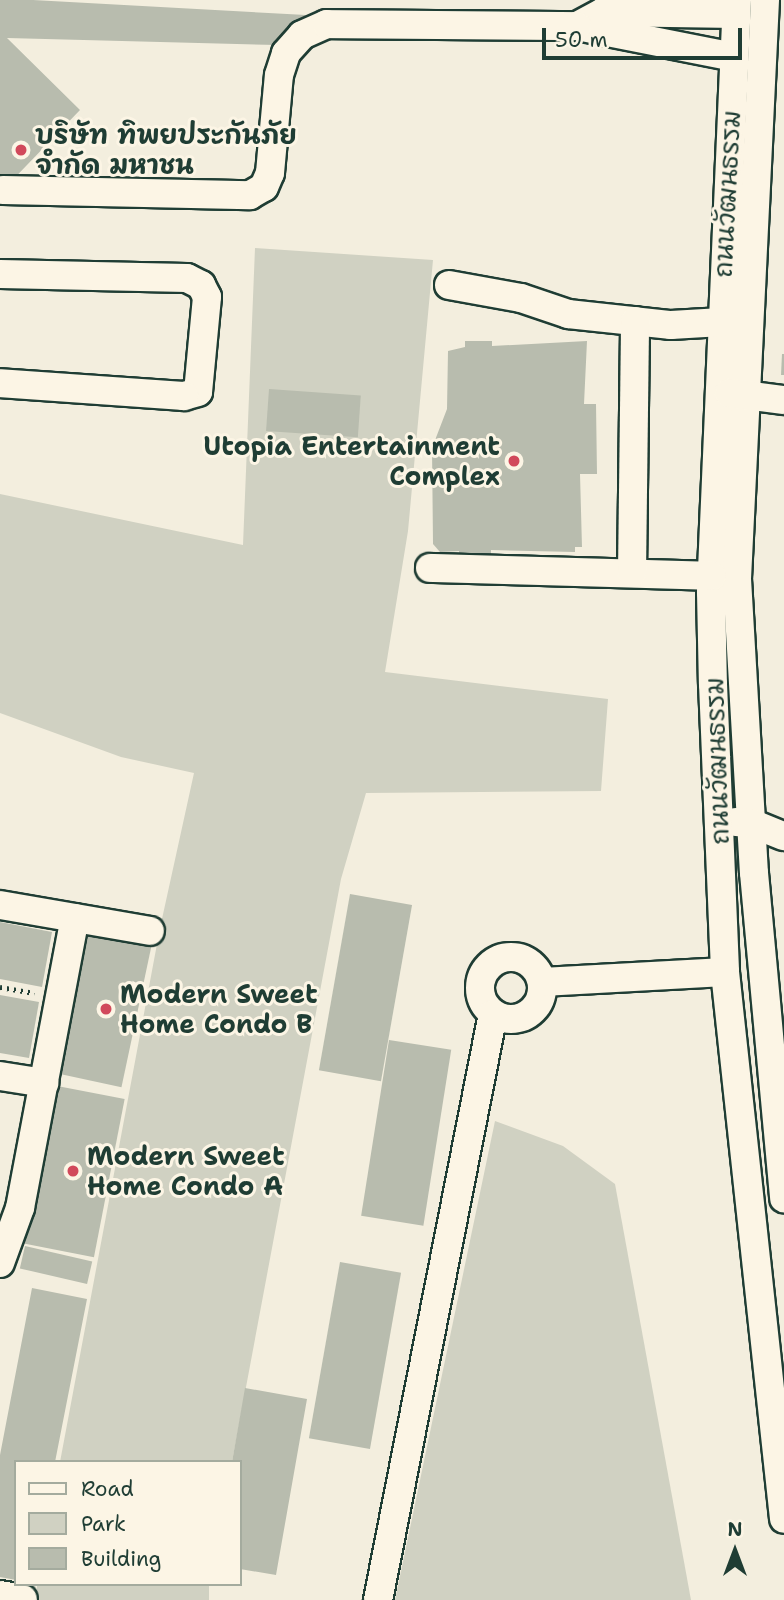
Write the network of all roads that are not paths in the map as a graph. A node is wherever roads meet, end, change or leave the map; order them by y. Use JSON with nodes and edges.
{"nodes":[{"id":1,"x":765,"y":0,"type":"edge"},
{"id":2,"x":736,"y":7,"type":"edge"},
{"id":3,"x":577,"y":26,"type":"junction"},
{"id":4,"x":734,"y":57,"type":"junction"},
{"id":5,"x":3,"y":190,"type":"dead end"},
{"id":6,"x":0,"y":274,"type":"edge"},
{"id":7,"x":449,"y":285,"type":"dead end"},
{"id":8,"x":635,"y":321,"type":"junction"},
{"id":9,"x":722,"y":322,"type":"junction"},
{"id":10,"x":0,"y":383,"type":"edge"},
{"id":11,"x":732,"y":393,"type":"junction"},
{"id":12,"x":784,"y":400,"type":"edge"},
{"id":13,"x":429,"y":568,"type":"dead end"},
{"id":14,"x":632,"y":573,"type":"junction"},
{"id":15,"x":712,"y":576,"type":"junction"},
{"id":16,"x":719,"y":822,"type":"junction"},
{"id":17,"x":751,"y":822,"type":"junction"},
{"id":18,"x":784,"y":836,"type":"edge"},
{"id":19,"x":0,"y":905,"type":"edge"},
{"id":20,"x":75,"y":918,"type":"junction"},
{"id":21,"x":150,"y":931,"type":"dead end"},
{"id":22,"x":725,"y":972,"type":"junction"},
{"id":23,"x":542,"y":982,"type":"junction"},
{"id":24,"x":494,"y":1014,"type":"junction"},
{"id":25,"x":777,"y":1039,"type":"edge"},
{"id":26,"x":733,"y":1046,"type":"junction"},
{"id":27,"x":0,"y":1076,"type":"edge"},
{"id":28,"x":44,"y":1083,"type":"junction"},
{"id":29,"x":784,"y":1199,"type":"edge"},
{"id":30,"x":1,"y":1254,"type":"edge"},
{"id":31,"x":784,"y":1519,"type":"edge"},
{"id":32,"x":378,"y":1600,"type":"edge"}],
"edges":[{"from":1,"to":11,"type":"street","name":"ถนนวัฒนธรรม"},
{"from":2,"to":3,"type":"street"},
{"from":2,"to":4,"type":"street","name":"ถนนวัฒนธรรม"},
{"from":3,"to":4,"type":"street"},
{"from":3,"to":5,"type":"street"},
{"from":4,"to":9,"type":"street","name":"ถนนวัฒนธรรม"},
{"from":6,"to":10,"type":"street"},
{"from":7,"to":8,"type":"street"},
{"from":8,"to":9,"type":"street"},
{"from":8,"to":14,"type":"street"},
{"from":9,"to":11,"type":"street","name":"ถนนวัฒนธรรม"},
{"from":11,"to":12,"type":"street"},
{"from":11,"to":15,"type":"street","name":"ถนนวัฒนธรรม"},
{"from":11,"to":17,"type":"street","name":"ถนนวัฒนธรรม"},
{"from":13,"to":14,"type":"street"},
{"from":14,"to":15,"type":"street"},
{"from":15,"to":16,"type":"street","name":"ถนนวัฒนธรรม"},
{"from":16,"to":17,"type":"street"},
{"from":16,"to":22,"type":"street","name":"ถนนวัฒนธรรม"},
{"from":17,"to":18,"type":"street"},
{"from":17,"to":25,"type":"street","name":"ถนนวัฒนธรรม"},
{"from":19,"to":20,"type":"street"},
{"from":20,"to":21,"type":"street"},
{"from":20,"to":28,"type":"street"},
{"from":22,"to":23,"type":"street"},
{"from":22,"to":26,"type":"street","name":"ถนนวัฒนธรรม"},
{"from":23,"to":24,"type":"street"},
{"from":23,"to":24,"type":"street"},
{"from":24,"to":32,"type":"street"},
{"from":25,"to":26,"type":"street"},
{"from":25,"to":29,"type":"street","name":"ถนนวัฒนธรรม"},
{"from":26,"to":31,"type":"street","name":"ถนนวัฒนธรรม"},
{"from":27,"to":28,"type":"street"},
{"from":28,"to":30,"type":"street"}]}
